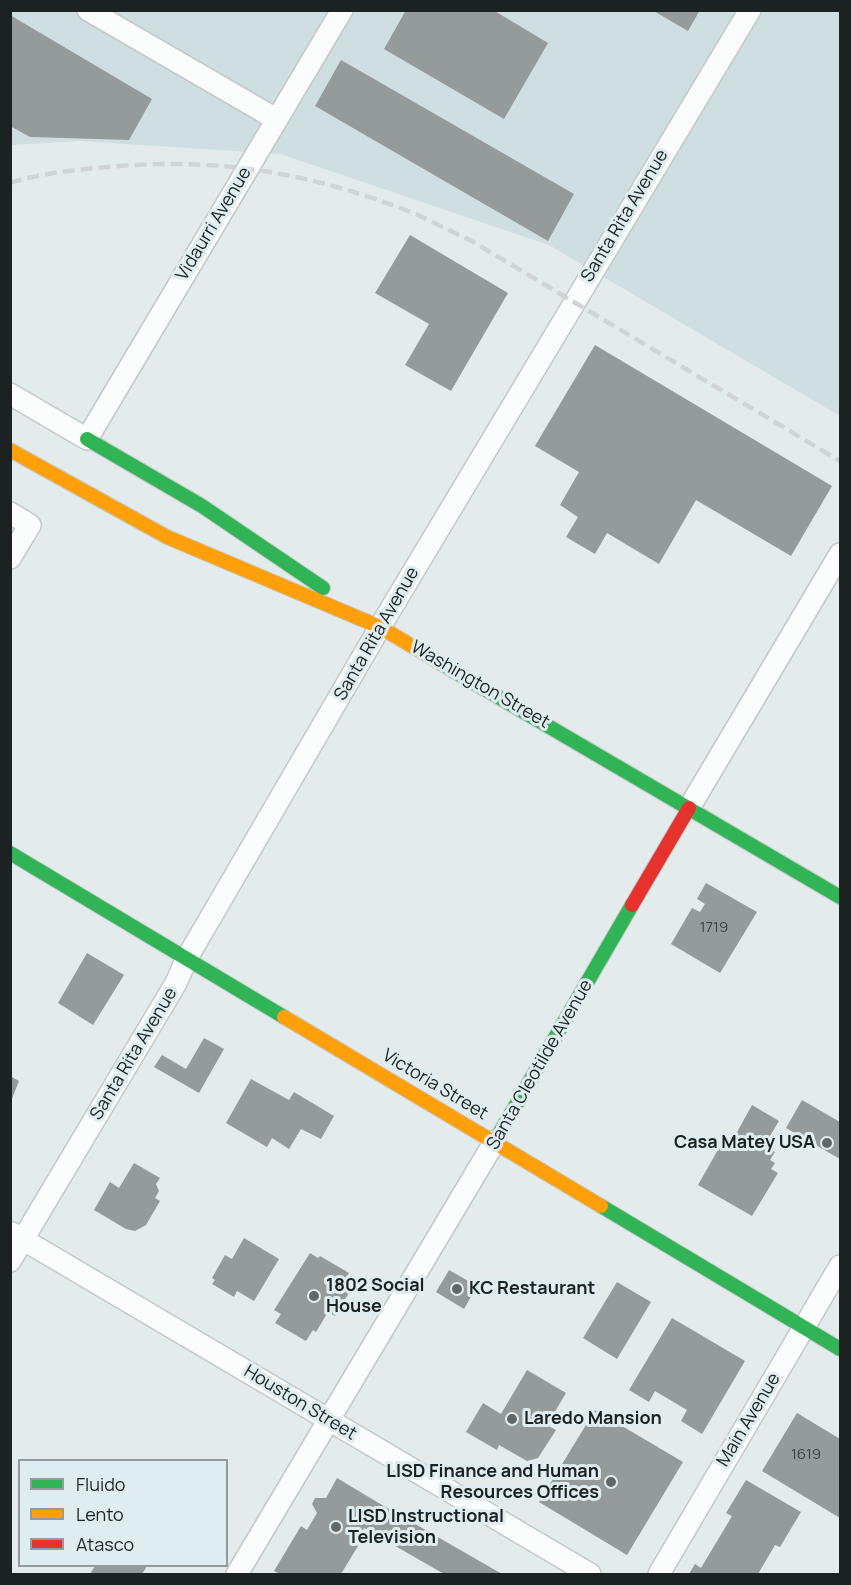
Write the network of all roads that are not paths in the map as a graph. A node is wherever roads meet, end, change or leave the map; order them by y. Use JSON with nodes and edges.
{"nodes":[{"id":1,"x":88,"y":10,"type":"edge"},
{"id":2,"x":342,"y":10,"type":"edge"},
{"id":3,"x":750,"y":10,"type":"edge"},
{"id":4,"x":276,"y":119,"type":"junction"},
{"id":5,"x":10,"y":394,"type":"edge"},
{"id":6,"x":87,"y":439,"type":"junction"},
{"id":7,"x":10,"y":450,"type":"edge"},
{"id":8,"x":10,"y":513,"type":"edge"},
{"id":9,"x":840,"y":554,"type":"edge"},
{"id":10,"x":10,"y":558,"type":"edge"},
{"id":11,"x":380,"y":627,"type":"junction"},
{"id":12,"x":689,"y":808,"type":"junction"},
{"id":13,"x":10,"y":853,"type":"edge"},
{"id":14,"x":840,"y":897,"type":"edge"},
{"id":15,"x":187,"y":958,"type":"junction"},
{"id":16,"x":495,"y":1142,"type":"junction"},
{"id":17,"x":17,"y":1236,"type":"edge"},
{"id":18,"x":10,"y":1261,"type":"edge"},
{"id":19,"x":840,"y":1266,"type":"edge"},
{"id":20,"x":804,"y":1328,"type":"junction"},
{"id":21,"x":840,"y":1349,"type":"edge"},
{"id":22,"x":329,"y":1420,"type":"junction"},
{"id":23,"x":237,"y":1575,"type":"edge"},
{"id":24,"x":590,"y":1575,"type":"edge"},
{"id":25,"x":659,"y":1575,"type":"edge"}],
"edges":[{"from":1,"to":4,"type":"street"},
{"from":2,"to":4,"type":"street","name":"Vidaurri Avenue"},
{"from":3,"to":11,"type":"street","name":"Santa Rita Avenue"},
{"from":4,"to":6,"type":"street","name":"Vidaurri Avenue"},
{"from":5,"to":6,"type":"street"},
{"from":6,"to":11,"type":"main road"},
{"from":7,"to":11,"type":"main road","name":"Washington Street"},
{"from":8,"to":10,"type":"street"},
{"from":9,"to":12,"type":"street","name":"Santa Cleotilde Avenue"},
{"from":11,"to":12,"type":"main road","name":"Washington Street"},
{"from":11,"to":15,"type":"street","name":"Santa Rita Avenue"},
{"from":12,"to":14,"type":"main road","name":"Washington Street"},
{"from":12,"to":16,"type":"main road","name":"Santa Cleotilde Avenue"},
{"from":13,"to":15,"type":"main road","name":"Victoria Street"},
{"from":15,"to":16,"type":"main road","name":"Victoria Street"},
{"from":15,"to":17,"type":"street","name":"Santa Rita Avenue"},
{"from":16,"to":20,"type":"main road","name":"Victoria Street"},
{"from":16,"to":22,"type":"street","name":"Santa Cleotilde Avenue"},
{"from":17,"to":18,"type":"street","name":"Santa Rita Avenue"},
{"from":17,"to":22,"type":"street","name":"Houston Street"},
{"from":19,"to":20,"type":"street","name":"Main Avenue"},
{"from":20,"to":21,"type":"main road","name":"Victoria Street"},
{"from":20,"to":25,"type":"street","name":"Main Avenue"},
{"from":22,"to":23,"type":"street","name":"Santa Cleotilde Avenue"},
{"from":22,"to":24,"type":"street","name":"Houston Street"}]}
